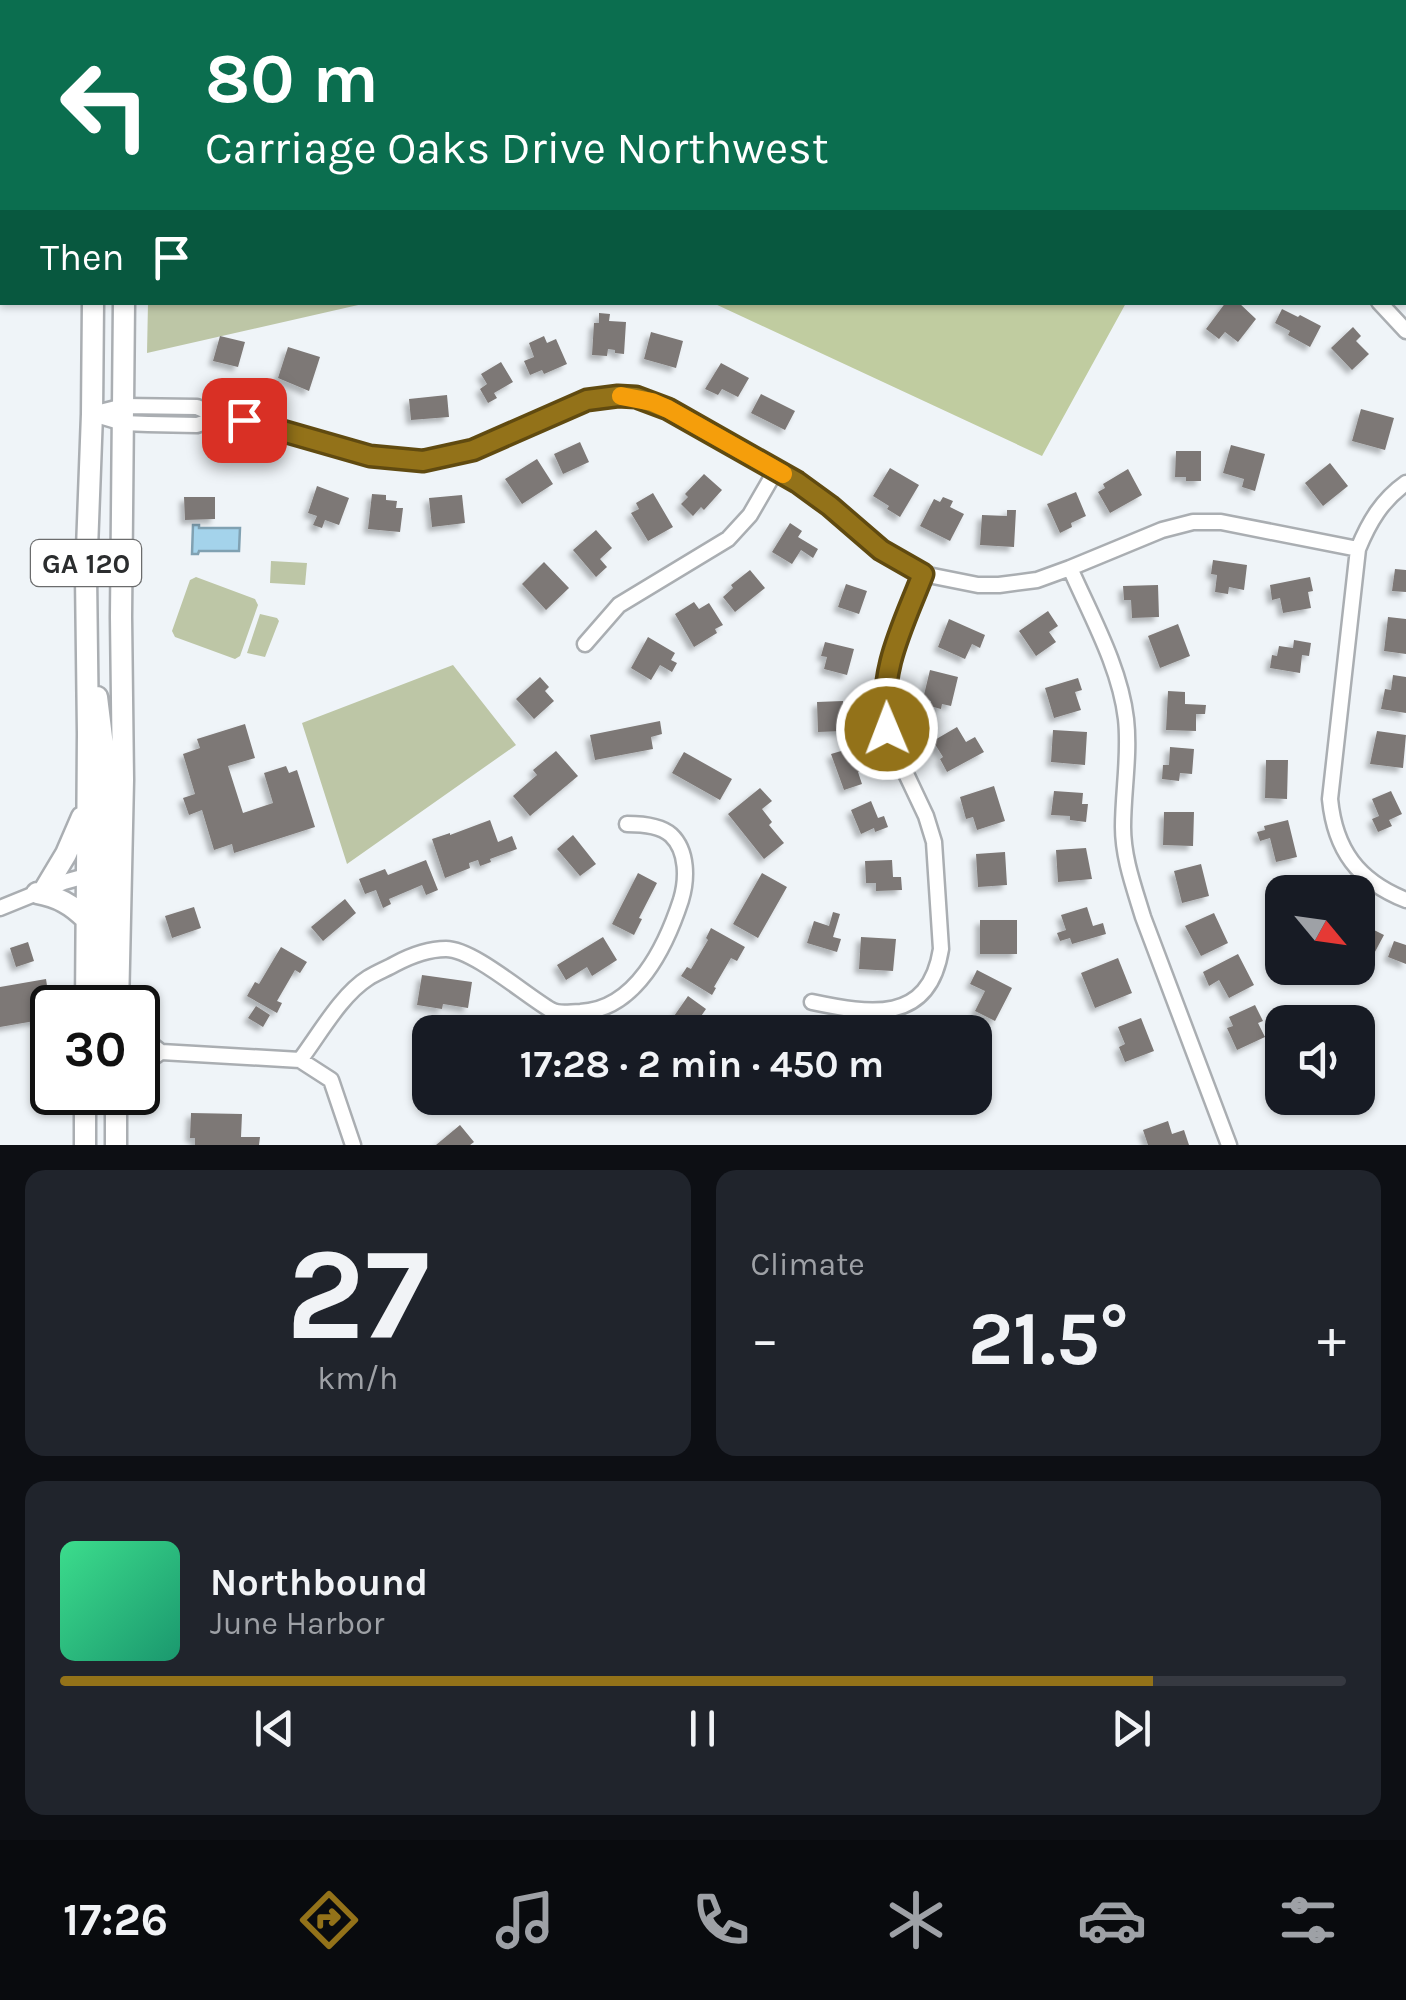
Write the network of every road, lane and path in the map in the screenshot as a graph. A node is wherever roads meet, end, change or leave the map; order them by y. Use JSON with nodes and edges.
{"nodes":[{"id":1,"x":93,"y":305,"type":"edge"},
{"id":2,"x":124,"y":305,"type":"edge"},
{"id":3,"x":1383,"y":305,"type":"edge"},
{"id":4,"x":1406,"y":331,"type":"edge"},
{"id":5,"x":92,"y":414,"type":"junction"},
{"id":6,"x":123,"y":414,"type":"junction"},
{"id":7,"x":776,"y":470,"type":"junction"},
{"id":8,"x":1406,"y":483,"type":"edge"},
{"id":9,"x":1358,"y":549,"type":"junction"},
{"id":10,"x":1070,"y":568,"type":"junction"},
{"id":11,"x":923,"y":574,"type":"junction"},
{"id":12,"x":585,"y":644,"type":"dead end"},
{"id":13,"x":87,"y":661,"type":"junction"},
{"id":14,"x":87,"y":801,"type":"junction"},
{"id":15,"x":627,"y":824,"type":"dead end"},
{"id":16,"x":104,"y":873,"type":"junction"},
{"id":17,"x":41,"y":891,"type":"junction"},
{"id":18,"x":1406,"y":900,"type":"edge"},
{"id":19,"x":0,"y":908,"type":"edge"},
{"id":20,"x":86,"y":919,"type":"junction"},
{"id":21,"x":86,"y":985,"type":"edge"},
{"id":22,"x":104,"y":985,"type":"edge"},
{"id":23,"x":116,"y":985,"type":"edge"},
{"id":24,"x":812,"y":1002,"type":"dead end"},
{"id":25,"x":161,"y":1052,"type":"edge"},
{"id":26,"x":300,"y":1060,"type":"junction"},
{"id":27,"x":85,"y":1115,"type":"edge"},
{"id":28,"x":117,"y":1115,"type":"edge"},
{"id":29,"x":85,"y":1145,"type":"edge"},
{"id":30,"x":116,"y":1145,"type":"edge"},
{"id":31,"x":352,"y":1145,"type":"edge"},
{"id":32,"x":1229,"y":1145,"type":"edge"}],
"edges":[{"from":1,"to":5,"type":"highway","number":"GA 120"},
{"from":2,"to":6,"type":"highway","number":"GA 120"},
{"from":3,"to":4,"type":"street"},
{"from":5,"to":6,"type":"street"},
{"from":5,"to":13,"type":"highway","number":"GA 120"},
{"from":6,"to":7,"type":"street"},
{"from":6,"to":16,"type":"highway","number":"GA 120"},
{"from":7,"to":11,"type":"street"},
{"from":7,"to":12,"type":"street"},
{"from":8,"to":9,"type":"street"},
{"from":9,"to":10,"type":"street"},
{"from":9,"to":18,"type":"street"},
{"from":10,"to":11,"type":"street"},
{"from":10,"to":32,"type":"street"},
{"from":11,"to":24,"type":"street"},
{"from":13,"to":14,"type":"highway","number":"GA 120"},
{"from":13,"to":16,"type":"highway"},
{"from":14,"to":16,"type":"highway","number":"GA 120"},
{"from":14,"to":17,"type":"highway"},
{"from":15,"to":26,"type":"street"},
{"from":16,"to":17,"type":"street"},
{"from":16,"to":20,"type":"highway","number":"GA 120"},
{"from":16,"to":22,"type":"highway"},
{"from":16,"to":23,"type":"highway","number":"GA 120"},
{"from":17,"to":19,"type":"street"},
{"from":17,"to":20,"type":"highway"},
{"from":20,"to":21,"type":"highway","number":"GA 120"},
{"from":25,"to":26,"type":"street"},
{"from":26,"to":31,"type":"street"},
{"from":27,"to":29,"type":"highway"},
{"from":28,"to":30,"type":"highway"}]}
